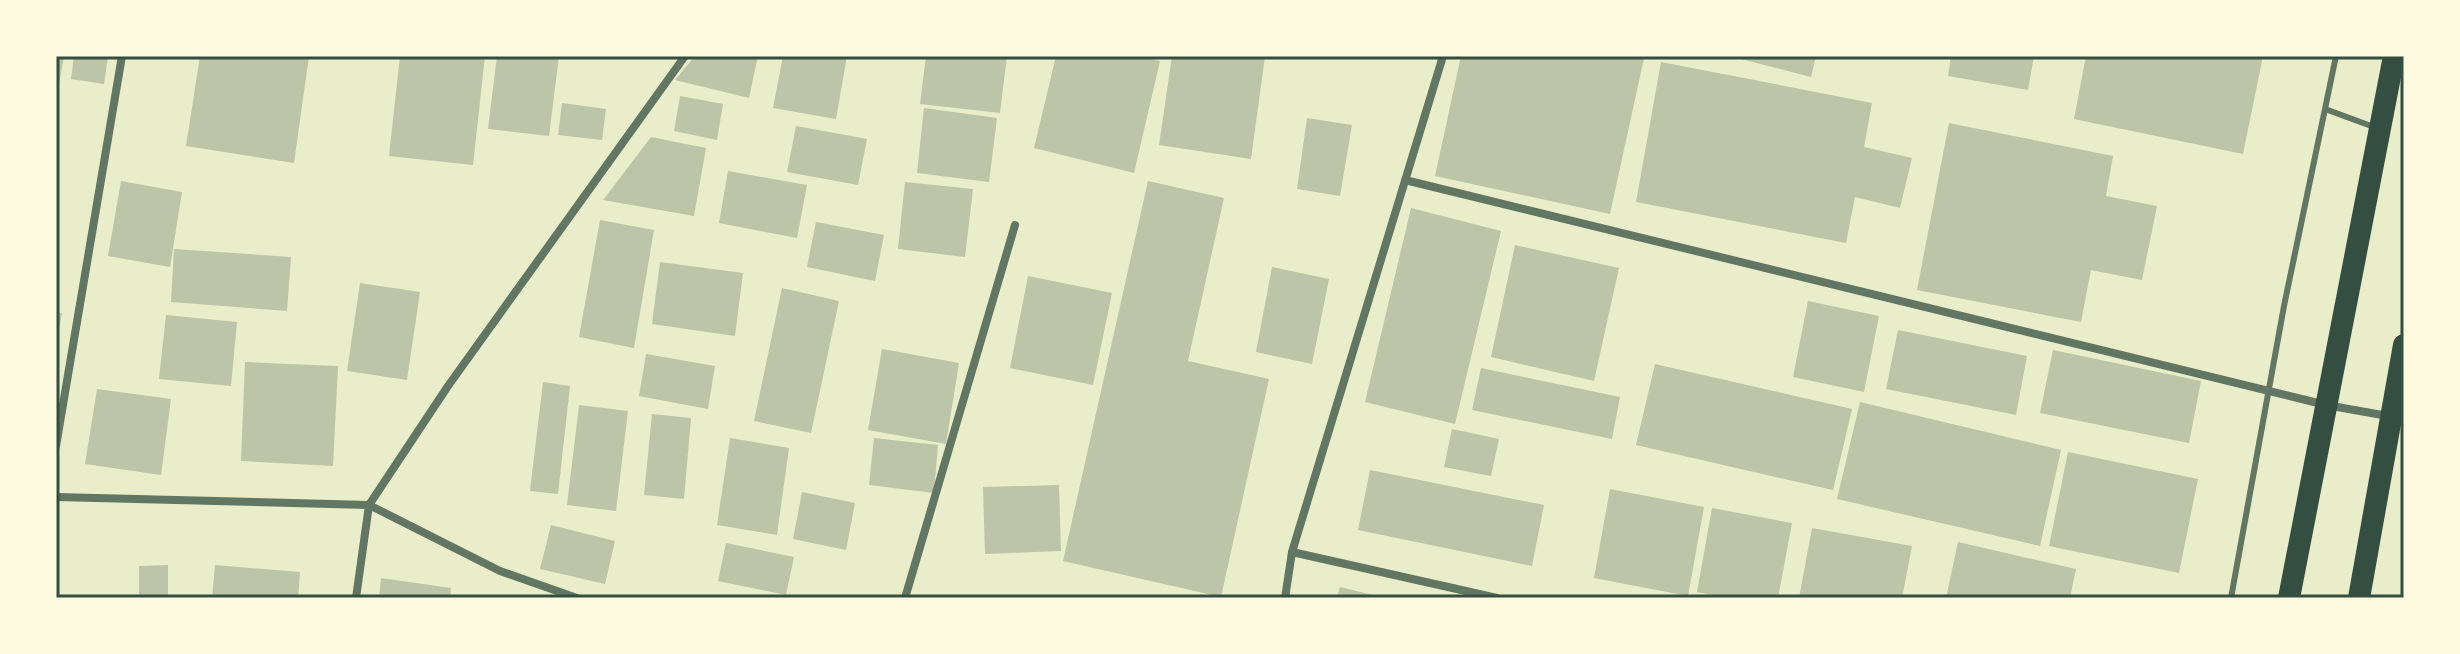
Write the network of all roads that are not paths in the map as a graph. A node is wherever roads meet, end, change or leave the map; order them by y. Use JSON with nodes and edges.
{"nodes":[{"id":1,"x":122,"y":56,"type":"edge"},
{"id":2,"x":685,"y":56,"type":"edge"},
{"id":3,"x":1443,"y":56,"type":"edge"},
{"id":4,"x":2336,"y":56,"type":"edge"},
{"id":5,"x":2394,"y":56,"type":"edge"},
{"id":6,"x":2325,"y":109,"type":"junction"},
{"id":7,"x":2379,"y":128,"type":"junction"},
{"id":8,"x":1405,"y":180,"type":"junction"},
{"id":9,"x":1015,"y":225,"type":"dead end"},
{"id":10,"x":2404,"y":345,"type":"edge"},
{"id":11,"x":2269,"y":391,"type":"junction"},
{"id":12,"x":2326,"y":405,"type":"junction"},
{"id":13,"x":2391,"y":417,"type":"junction"},
{"id":14,"x":56,"y":446,"type":"edge"},
{"id":15,"x":56,"y":497,"type":"edge"},
{"id":16,"x":369,"y":505,"type":"junction"},
{"id":17,"x":1292,"y":552,"type":"junction"},
{"id":18,"x":356,"y":598,"type":"edge"},
{"id":19,"x":577,"y":598,"type":"edge"},
{"id":20,"x":905,"y":598,"type":"edge"},
{"id":21,"x":1285,"y":598,"type":"edge"},
{"id":22,"x":1497,"y":598,"type":"edge"},
{"id":23,"x":2231,"y":598,"type":"edge"},
{"id":24,"x":2289,"y":598,"type":"edge"},
{"id":25,"x":2359,"y":598,"type":"edge"}],
"edges":[{"from":1,"to":14,"type":"street"},
{"from":2,"to":16,"type":"street"},
{"from":3,"to":8,"type":"street"},
{"from":4,"to":6,"type":"lane"},
{"from":5,"to":7,"type":"highway"},
{"from":6,"to":7,"type":"lane"},
{"from":6,"to":11,"type":"lane"},
{"from":7,"to":12,"type":"highway"},
{"from":8,"to":11,"type":"street"},
{"from":8,"to":17,"type":"street"},
{"from":9,"to":20,"type":"street"},
{"from":10,"to":13,"type":"highway"},
{"from":11,"to":12,"type":"street"},
{"from":11,"to":23,"type":"lane"},
{"from":12,"to":13,"type":"street"},
{"from":12,"to":24,"type":"highway"},
{"from":13,"to":25,"type":"highway"},
{"from":15,"to":16,"type":"street"},
{"from":16,"to":18,"type":"street"},
{"from":16,"to":19,"type":"street"},
{"from":17,"to":21,"type":"street"},
{"from":17,"to":22,"type":"street"}]}
